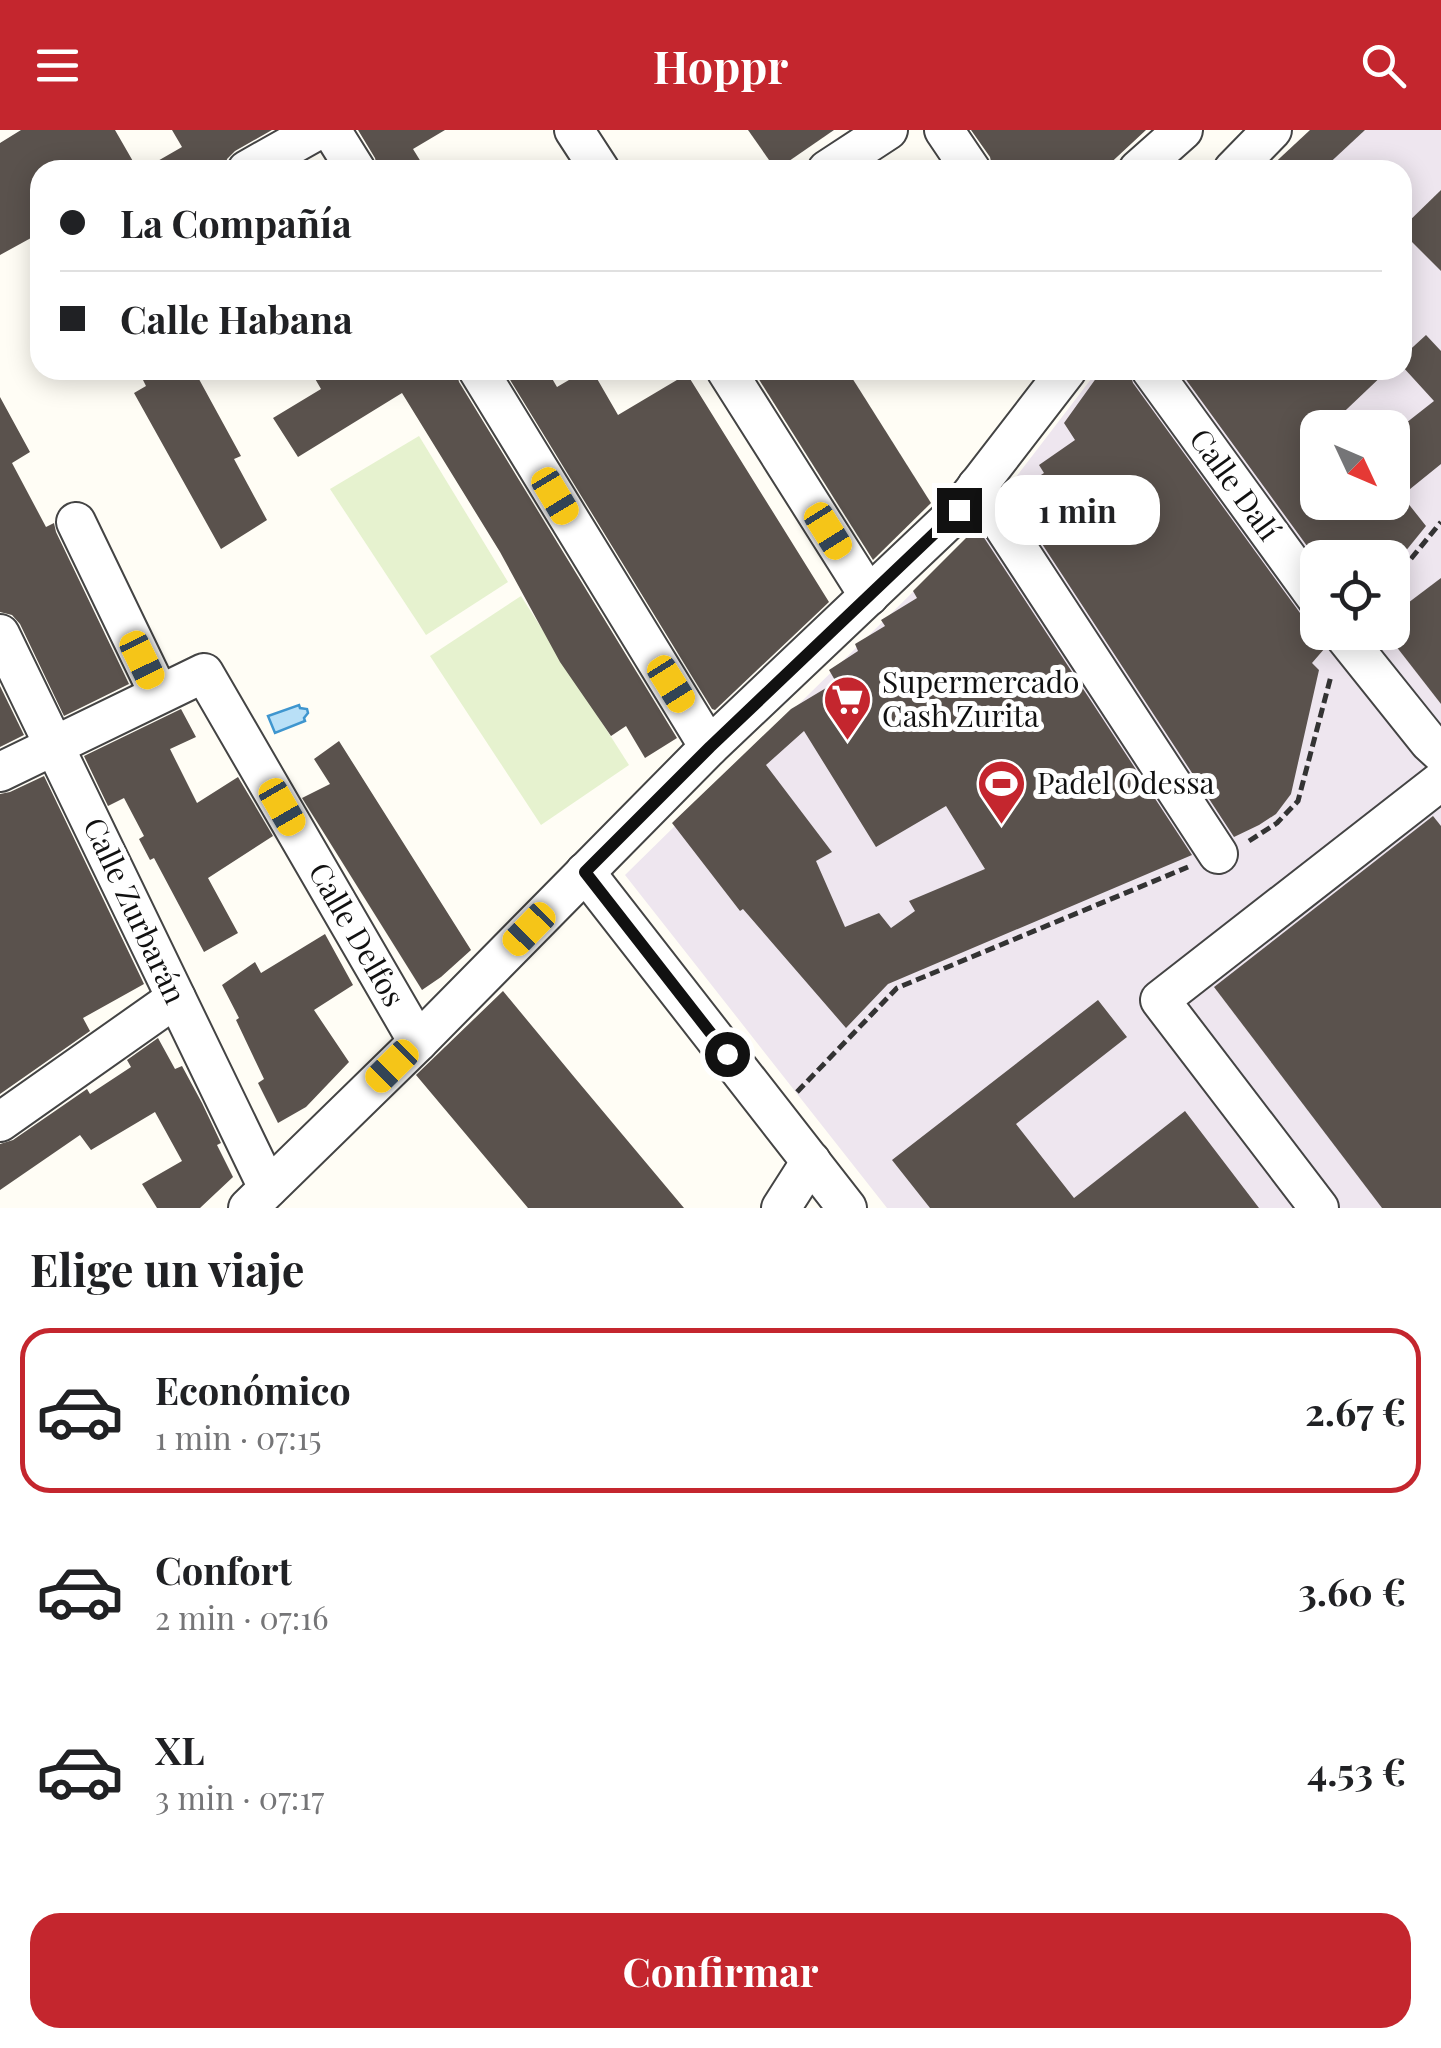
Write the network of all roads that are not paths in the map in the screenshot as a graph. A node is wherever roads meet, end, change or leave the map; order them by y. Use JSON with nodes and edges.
{"nodes":[{"id":1,"x":318,"y":130,"type":"edge"},
{"id":2,"x":331,"y":130,"type":"edge"},
{"id":3,"x":574,"y":130,"type":"edge"},
{"id":4,"x":888,"y":130,"type":"edge"},
{"id":5,"x":944,"y":130,"type":"edge"},
{"id":6,"x":1182,"y":130,"type":"edge"},
{"id":7,"x":1272,"y":130,"type":"edge"},
{"id":8,"x":264,"y":160,"type":"edge"},
{"id":9,"x":350,"y":160,"type":"edge"},
{"id":10,"x":594,"y":160,"type":"edge"},
{"id":11,"x":842,"y":160,"type":"edge"},
{"id":12,"x":965,"y":160,"type":"edge"},
{"id":13,"x":1149,"y":160,"type":"edge"},
{"id":14,"x":1243,"y":160,"type":"edge"},
{"id":15,"x":484,"y":380,"type":"edge"},
{"id":16,"x":732,"y":380,"type":"edge"},
{"id":17,"x":1059,"y":380,"type":"edge"},
{"id":18,"x":1158,"y":380,"type":"edge"},
{"id":19,"x":977,"y":486,"type":"junction"},
{"id":20,"x":76,"y":522,"type":"dead end"},
{"id":21,"x":1300,"y":575,"type":"edge"},
{"id":22,"x":870,"y":596,"type":"junction"},
{"id":23,"x":0,"y":634,"type":"edge"},
{"id":24,"x":1354,"y":650,"type":"edge"},
{"id":25,"x":159,"y":694,"type":"junction"},
{"id":26,"x":56,"y":745,"type":"junction"},
{"id":27,"x":710,"y":747,"type":"junction"},
{"id":28,"x":1441,"y":753,"type":"edge"},
{"id":29,"x":0,"y":772,"type":"edge"},
{"id":30,"x":1441,"y":781,"type":"edge"},
{"id":31,"x":1218,"y":854,"type":"road end"},
{"id":32,"x":585,"y":872,"type":"junction"},
{"id":33,"x":176,"y":998,"type":"junction"},
{"id":34,"x":418,"y":1042,"type":"junction"},
{"id":35,"x":0,"y":1122,"type":"edge"},
{"id":36,"x":811,"y":1162,"type":"junction"},
{"id":37,"x":258,"y":1198,"type":"edge"},
{"id":38,"x":781,"y":1208,"type":"edge"},
{"id":39,"x":847,"y":1208,"type":"edge"},
{"id":40,"x":1319,"y":1208,"type":"edge"}],
"edges":[{"from":1,"to":8,"type":"street"},
{"from":2,"to":9,"type":"street"},
{"from":3,"to":10,"type":"street"},
{"from":4,"to":11,"type":"street"},
{"from":5,"to":12,"type":"street"},
{"from":6,"to":13,"type":"street"},
{"from":7,"to":14,"type":"street"},
{"from":15,"to":27,"type":"street"},
{"from":16,"to":22,"type":"street"},
{"from":17,"to":19,"type":"street"},
{"from":18,"to":21,"type":"street","name":"Calle Dalí"},
{"from":19,"to":22,"type":"street"},
{"from":19,"to":31,"type":"street"},
{"from":20,"to":25,"type":"street"},
{"from":22,"to":27,"type":"street"},
{"from":23,"to":26,"type":"street","name":"Calle Zurbarán"},
{"from":24,"to":28,"type":"street"},
{"from":25,"to":26,"type":"street"},
{"from":25,"to":34,"type":"street","name":"Calle Delfos"},
{"from":26,"to":29,"type":"street"},
{"from":26,"to":33,"type":"street","name":"Calle Zurbarán"},
{"from":27,"to":32,"type":"street"},
{"from":30,"to":40,"type":"street"},
{"from":32,"to":34,"type":"street"},
{"from":32,"to":36,"type":"street"},
{"from":33,"to":35,"type":"street"},
{"from":33,"to":37,"type":"street","name":"Calle Zurbarán"},
{"from":34,"to":37,"type":"street"},
{"from":36,"to":38,"type":"street"},
{"from":36,"to":39,"type":"street"}]}
